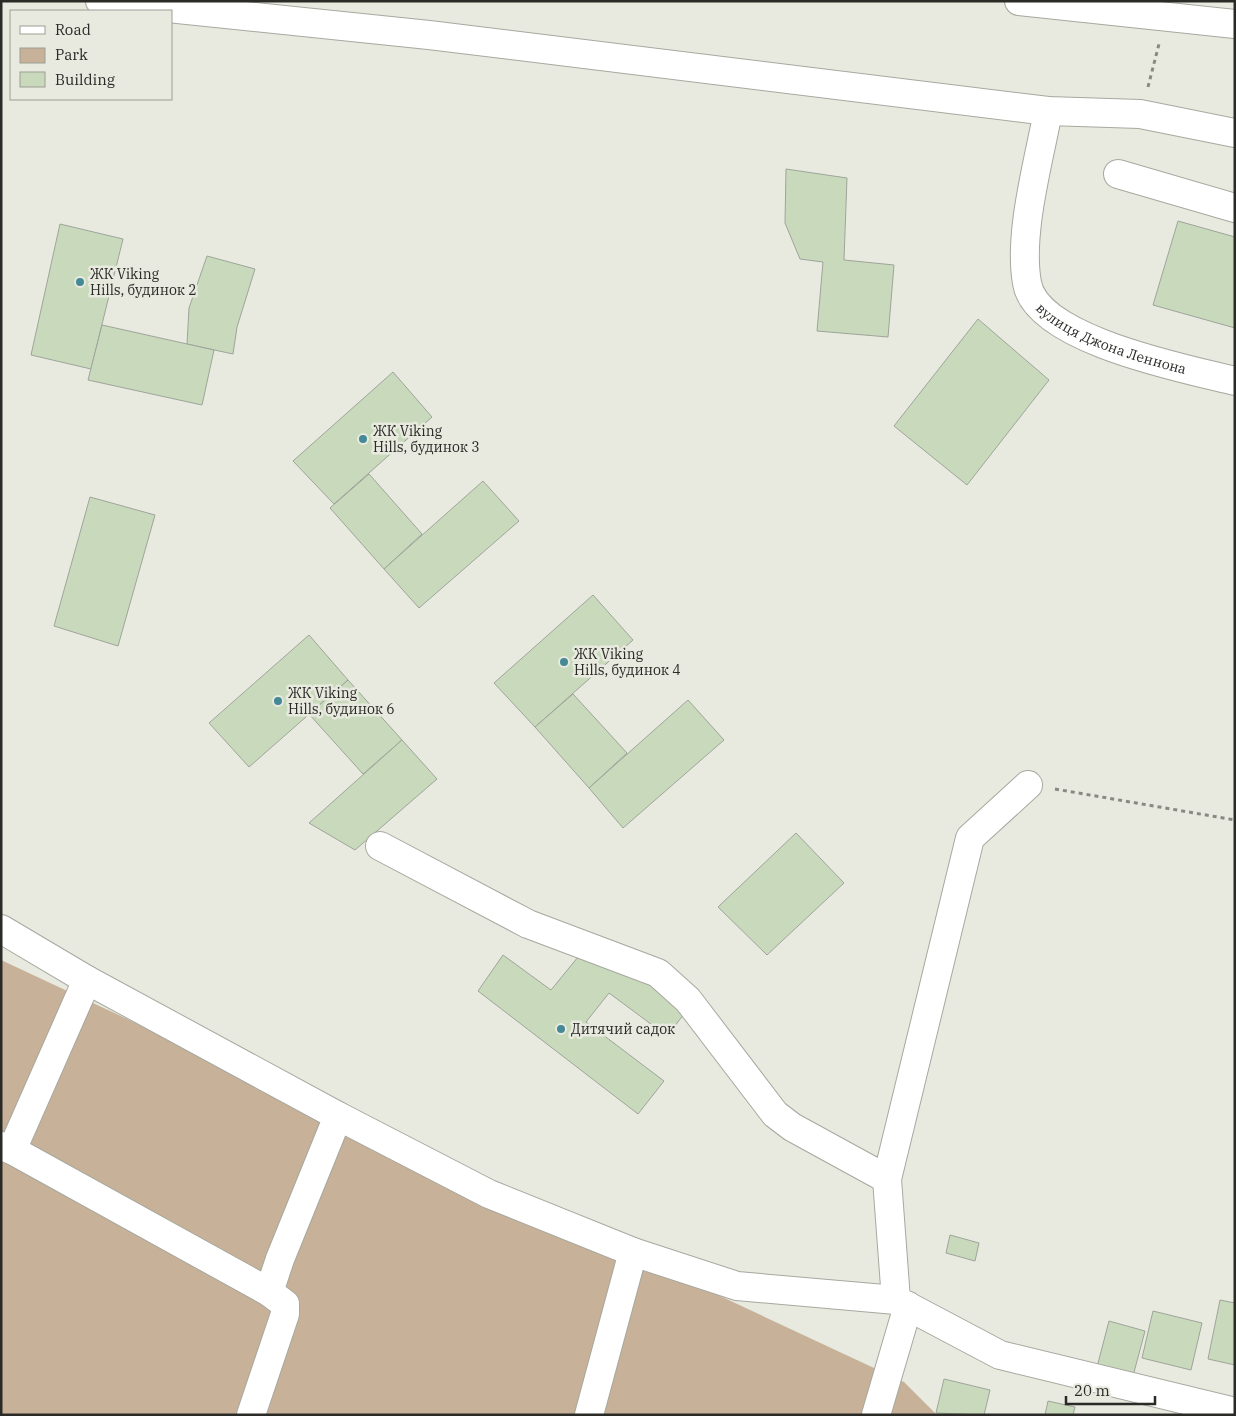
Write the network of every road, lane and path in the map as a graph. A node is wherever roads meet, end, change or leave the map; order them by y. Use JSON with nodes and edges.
{"nodes":[{"id":1,"x":100,"y":1,"type":"edge"},
{"id":2,"x":1019,"y":1,"type":"edge"},
{"id":3,"x":1170,"y":10,"type":"edge"},
{"id":4,"x":1235,"y":24,"type":"edge"},
{"id":5,"x":1147,"y":90,"type":"dead end"},
{"id":6,"x":1048,"y":111,"type":"junction"},
{"id":7,"x":1235,"y":134,"type":"edge"},
{"id":8,"x":1118,"y":174,"type":"dead end"},
{"id":9,"x":1235,"y":208,"type":"edge"},
{"id":10,"x":1235,"y":381,"type":"edge"},
{"id":11,"x":1028,"y":785,"type":"joint"},
{"id":12,"x":1235,"y":820,"type":"edge"},
{"id":13,"x":380,"y":846,"type":"dead end"},
{"id":14,"x":1,"y":929,"type":"edge"},
{"id":15,"x":87,"y":980,"type":"junction"},
{"id":16,"x":338,"y":1116,"type":"junction"},
{"id":17,"x":7,"y":1148,"type":"edge"},
{"id":18,"x":887,"y":1179,"type":"junction"},
{"id":19,"x":633,"y":1252,"type":"junction"},
{"id":20,"x":269,"y":1292,"type":"junction"},
{"id":21,"x":902,"y":1303,"type":"junction"},
{"id":22,"x":1235,"y":1412,"type":"edge"},
{"id":23,"x":251,"y":1415,"type":"edge"},
{"id":24,"x":589,"y":1415,"type":"edge"},
{"id":25,"x":876,"y":1415,"type":"edge"}],
"edges":[{"from":1,"to":6,"type":"street"},
{"from":2,"to":3,"type":"street"},
{"from":3,"to":4,"type":"street"},
{"from":3,"to":5,"type":"path"},
{"from":6,"to":7,"type":"street"},
{"from":6,"to":10,"type":"street","name":"вулиця Джона Леннона"},
{"from":8,"to":9,"type":"street"},
{"from":11,"to":12,"type":"path"},
{"from":11,"to":18,"type":"street"},
{"from":13,"to":18,"type":"street"},
{"from":14,"to":15,"type":"street"},
{"from":15,"to":16,"type":"street"},
{"from":15,"to":17,"type":"street"},
{"from":16,"to":19,"type":"street"},
{"from":16,"to":20,"type":"street"},
{"from":17,"to":20,"type":"street"},
{"from":18,"to":21,"type":"street"},
{"from":19,"to":21,"type":"street"},
{"from":19,"to":24,"type":"street"},
{"from":20,"to":23,"type":"street"},
{"from":21,"to":22,"type":"street"},
{"from":21,"to":25,"type":"street"}]}
